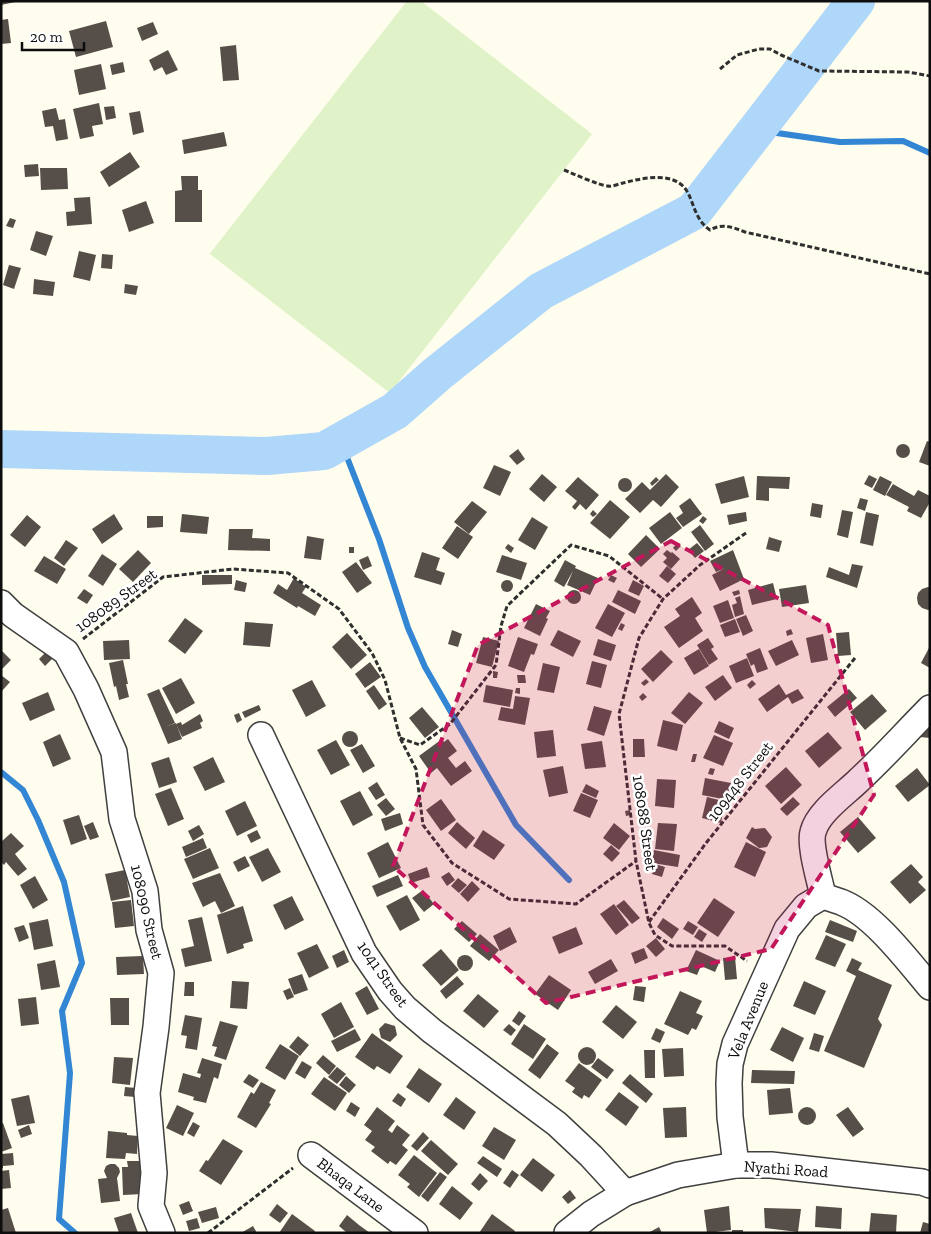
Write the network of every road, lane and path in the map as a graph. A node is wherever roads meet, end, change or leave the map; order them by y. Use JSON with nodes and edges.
{"nodes":[{"id":1,"x":720,"y":69,"type":"dead end"},
{"id":2,"x":930,"y":76,"type":"edge"},
{"id":3,"x":564,"y":170,"type":"dead end"},
{"id":4,"x":930,"y":274,"type":"edge"},
{"id":5,"x":746,"y":533,"type":"dead end"},
{"id":6,"x":663,"y":599,"type":"junction"},
{"id":7,"x":1,"y":603,"type":"edge"},
{"id":8,"x":66,"y":652,"type":"junction"},
{"id":9,"x":855,"y":658,"type":"dead end"},
{"id":10,"x":930,"y":708,"type":"edge"},
{"id":11,"x":261,"y":735,"type":"dead end"},
{"id":12,"x":400,"y":738,"type":"junction"},
{"id":13,"x":636,"y":861,"type":"junction"},
{"id":14,"x":823,"y":896,"type":"junction"},
{"id":15,"x":649,"y":923,"type":"junction"},
{"id":16,"x":766,"y":974,"type":"junction"},
{"id":17,"x":930,"y":987,"type":"edge"},
{"id":18,"x":311,"y":1154,"type":"joint"},
{"id":19,"x":736,"y":1165,"type":"junction"},
{"id":20,"x":930,"y":1185,"type":"edge"},
{"id":21,"x":625,"y":1193,"type":"junction"},
{"id":22,"x":162,"y":1233,"type":"edge"},
{"id":23,"x":208,"y":1233,"type":"edge"},
{"id":24,"x":415,"y":1233,"type":"edge"},
{"id":25,"x":567,"y":1233,"type":"edge"}],
"edges":[{"from":1,"to":2,"type":"path"},
{"from":3,"to":4,"type":"path"},
{"from":5,"to":6,"type":"path","name":"108088 Street"},
{"from":6,"to":12,"type":"path"},
{"from":6,"to":13,"type":"path","name":"108088 Street"},
{"from":7,"to":8,"type":"street","name":"108090 Street"},
{"from":8,"to":12,"type":"path","name":"108089 Street"},
{"from":8,"to":22,"type":"street","name":"108090 Street"},
{"from":9,"to":15,"type":"path","name":"109448 Street"},
{"from":10,"to":14,"type":"street"},
{"from":11,"to":21,"type":"street","name":"1041 Street"},
{"from":12,"to":13,"type":"path","name":"108089 Street"},
{"from":13,"to":15,"type":"path","name":"108088 Street"},
{"from":14,"to":16,"type":"street","name":"Vela Avenue"},
{"from":14,"to":17,"type":"street"},
{"from":15,"to":16,"type":"path","name":"108088 Street"},
{"from":16,"to":19,"type":"street","name":"Vela Avenue"},
{"from":18,"to":23,"type":"path"},
{"from":18,"to":24,"type":"street","name":"Bhaqa Lane"},
{"from":19,"to":20,"type":"street","name":"Nyathi Road"},
{"from":19,"to":21,"type":"street","name":"Nyathi Road"},
{"from":21,"to":25,"type":"street","name":"Nyathi Road"}]}
